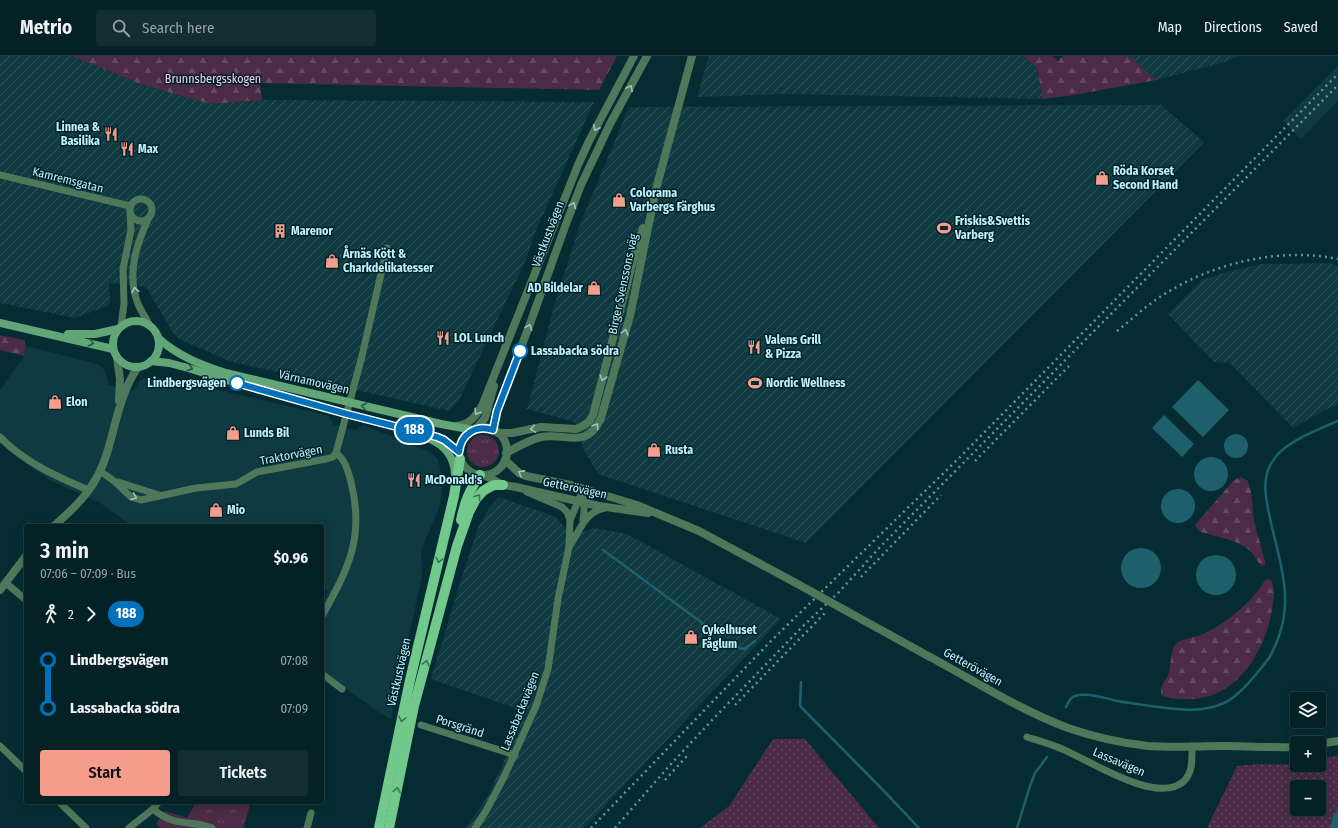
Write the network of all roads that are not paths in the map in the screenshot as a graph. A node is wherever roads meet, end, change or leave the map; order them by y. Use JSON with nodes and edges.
{"nodes":[{"id":1,"x":634,"y":56,"type":"edge"},
{"id":2,"x":647,"y":56,"type":"edge"},
{"id":3,"x":692,"y":56,"type":"edge"},
{"id":4,"x":0,"y":175,"type":"edge"},
{"id":5,"x":656,"y":189,"type":"junction"},
{"id":6,"x":130,"y":210,"type":"junction"},
{"id":7,"x":150,"y":217,"type":"junction"},
{"id":8,"x":387,"y":248,"type":"dead end"},
{"id":9,"x":0,"y":323,"type":"edge"},
{"id":10,"x":150,"y":326,"type":"junction"},
{"id":11,"x":120,"y":328,"type":"junction"},
{"id":12,"x":41,"y":332,"type":"junction"},
{"id":13,"x":158,"y":338,"type":"junction"},
{"id":14,"x":113,"y":349,"type":"junction"},
{"id":15,"x":504,"y":351,"type":"junction"},
{"id":16,"x":117,"y":358,"type":"junction"},
{"id":17,"x":151,"y":361,"type":"junction"},
{"id":18,"x":138,"y":367,"type":"junction"},
{"id":19,"x":350,"y":403,"type":"junction"},
{"id":20,"x":118,"y":412,"type":"junction"},
{"id":21,"x":347,"y":414,"type":"junction"},
{"id":22,"x":388,"y":424,"type":"junction"},
{"id":23,"x":457,"y":426,"type":"junction"},
{"id":24,"x":475,"y":429,"type":"junction"},
{"id":25,"x":495,"y":431,"type":"junction"},
{"id":26,"x":0,"y":438,"type":"edge"},
{"id":27,"x":336,"y":453,"type":"junction"},
{"id":28,"x":460,"y":455,"type":"junction"},
{"id":29,"x":506,"y":456,"type":"junction"},
{"id":30,"x":100,"y":471,"type":"junction"},
{"id":31,"x":482,"y":475,"type":"junction"},
{"id":32,"x":114,"y":480,"type":"junction"},
{"id":33,"x":503,"y":484,"type":"junction"},
{"id":34,"x":456,"y":486,"type":"junction"},
{"id":35,"x":516,"y":487,"type":"junction"},
{"id":36,"x":88,"y":490,"type":"junction"},
{"id":37,"x":160,"y":495,"type":"junction"},
{"id":38,"x":582,"y":497,"type":"junction"},
{"id":39,"x":608,"y":507,"type":"junction"},
{"id":40,"x":664,"y":516,"type":"junction"},
{"id":41,"x":570,"y":520,"type":"junction"},
{"id":42,"x":582,"y":523,"type":"junction"},
{"id":43,"x":56,"y":524,"type":"edge"},
{"id":44,"x":457,"y":546,"type":"junction"},
{"id":45,"x":569,"y":547,"type":"junction"},
{"id":46,"x":24,"y":559,"type":"edge"},
{"id":47,"x":6,"y":583,"type":"junction"},
{"id":48,"x":0,"y":590,"type":"edge"},
{"id":49,"x":24,"y":598,"type":"edge"},
{"id":50,"x":324,"y":612,"type":"edge"},
{"id":51,"x":324,"y":676,"type":"edge"},
{"id":52,"x":342,"y":689,"type":"dead end"},
{"id":53,"x":421,"y":725,"type":"dead end"},
{"id":54,"x":1027,"y":737,"type":"dead end"},
{"id":55,"x":1338,"y":741,"type":"edge"},
{"id":56,"x":1326,"y":743,"type":"edge"},
{"id":57,"x":0,"y":746,"type":"edge"},
{"id":58,"x":1192,"y":746,"type":"junction"},
{"id":59,"x":1290,"y":747,"type":"edge"},
{"id":60,"x":515,"y":755,"type":"junction"},
{"id":61,"x":24,"y":769,"type":"edge"},
{"id":62,"x":61,"y":804,"type":"edge"},
{"id":63,"x":157,"y":804,"type":"edge"},
{"id":64,"x":153,"y":809,"type":"junction"},
{"id":65,"x":311,"y":813,"type":"dead end"},
{"id":66,"x":86,"y":828,"type":"edge"},
{"id":67,"x":129,"y":828,"type":"edge"},
{"id":68,"x":212,"y":828,"type":"edge"},
{"id":69,"x":307,"y":828,"type":"edge"},
{"id":70,"x":379,"y":828,"type":"edge"},
{"id":71,"x":389,"y":828,"type":"edge"},
{"id":72,"x":475,"y":828,"type":"edge"}],
"edges":[{"from":1,"to":15,"type":"street","name":"Västkustvägen","one_way":true},
{"from":25,"to":2,"type":"street","name":"Västkustvägen","one_way":true},
{"from":3,"to":5,"type":"street","name":"Birger Svenssons väg"},
{"from":4,"to":6,"type":"street","name":"Kamremsgatan"},
{"from":5,"to":25,"type":"street","name":"Birger Svenssons väg","one_way":true},
{"from":29,"to":5,"type":"street","name":"Birger Svenssons väg","one_way":true},
{"from":6,"to":7,"type":"street"},
{"from":6,"to":7,"type":"street"},
{"from":6,"to":11,"type":"street"},
{"from":10,"to":7,"type":"street","one_way":true},
{"from":8,"to":19,"type":"street","name":"Traktorvägen"},
{"from":9,"to":12,"type":"main road"},
{"from":10,"to":11,"type":"main road"},
{"from":10,"to":13,"type":"main road"},
{"from":11,"to":12,"type":"main road"},
{"from":11,"to":14,"type":"main road"},
{"from":12,"to":14,"type":"main road","one_way":true},
{"from":13,"to":17,"type":"main road"},
{"from":13,"to":19,"type":"main road","name":"Värnamovägen"},
{"from":14,"to":16,"type":"main road"},
{"from":15,"to":23,"type":"street","name":"Västkustvägen","one_way":true},
{"from":15,"to":24,"type":"street","name":"Västkustvägen"},
{"from":16,"to":18,"type":"main road"},
{"from":16,"to":20,"type":"street"},
{"from":17,"to":18,"type":"main road"},
{"from":17,"to":21,"type":"main road","name":"Värnamovägen","one_way":true},
{"from":18,"to":20,"type":"street"},
{"from":19,"to":21,"type":"street","name":"Traktorvägen"},
{"from":23,"to":19,"type":"main road","name":"Värnamovägen","one_way":true},
{"from":20,"to":30,"type":"street"},
{"from":21,"to":22,"type":"main road","name":"Värnamovägen"},
{"from":21,"to":27,"type":"street","name":"Traktorvägen"},
{"from":22,"to":28,"type":"main road","name":"Värnamovägen"},
{"from":22,"to":34,"type":"main road","name":"Värnamovägen"},
{"from":23,"to":24,"type":"main road","name":"Värnamovägen"},
{"from":24,"to":25,"type":"street"},
{"from":24,"to":28,"type":"street"},
{"from":25,"to":29,"type":"street"},
{"from":26,"to":36,"type":"street"},
{"from":27,"to":37,"type":"street","name":"Traktorvägen"},
{"from":27,"to":50,"type":"street"},
{"from":28,"to":31,"type":"street"},
{"from":28,"to":34,"type":"main road","name":"Västkustvägen"},
{"from":29,"to":31,"type":"street"},
{"from":38,"to":29,"type":"street","name":"Getterövägen","one_way":true},
{"from":30,"to":32,"type":"street","name":"Traktorvägen"},
{"from":30,"to":36,"type":"street"},
{"from":31,"to":33,"type":"street","name":"Getterövägen"},
{"from":31,"to":44,"type":"main road","name":"Västkustvägen"},
{"from":32,"to":37,"type":"street","name":"Traktorvägen"},
{"from":32,"to":37,"type":"street","name":"Traktorvägen","one_way":true},
{"from":33,"to":35,"type":"street","name":"Getterövägen"},
{"from":44,"to":33,"type":"main road","name":"Västkustvägen","one_way":true},
{"from":34,"to":70,"type":"main road","name":"Västkustvägen","one_way":true},
{"from":35,"to":38,"type":"street","name":"Getterövägen"},
{"from":35,"to":41,"type":"street"},
{"from":36,"to":43,"type":"street"},
{"from":38,"to":39,"type":"street","name":"Getterövägen"},
{"from":38,"to":40,"type":"street","name":"Getterövägen"},
{"from":38,"to":41,"type":"street"},
{"from":38,"to":42,"type":"street"},
{"from":39,"to":40,"type":"street","name":"Getterövägen"},
{"from":39,"to":42,"type":"street"},
{"from":40,"to":58,"type":"street","name":"Getterövägen","bridge":true},
{"from":41,"to":45,"type":"street"},
{"from":42,"to":45,"type":"street"},
{"from":71,"to":44,"type":"main road","name":"Västkustvägen","one_way":true},
{"from":45,"to":60,"type":"street","name":"Lassabackavägen"},
{"from":46,"to":47,"type":"street"},
{"from":47,"to":48,"type":"street"},
{"from":47,"to":49,"type":"street"},
{"from":51,"to":52,"type":"street"},
{"from":53,"to":60,"type":"street","name":"Porsgränd"},
{"from":54,"to":58,"type":"street","name":"Lassavägen"},
{"from":55,"to":56,"type":"street"},
{"from":57,"to":61,"type":"street"},
{"from":58,"to":59,"type":"street","name":"Getterövägen"},
{"from":60,"to":72,"type":"street","name":"Lassabackavägen"},
{"from":62,"to":66,"type":"street"},
{"from":63,"to":64,"type":"street"},
{"from":64,"to":67,"type":"street"},
{"from":64,"to":68,"type":"street"},
{"from":65,"to":69,"type":"street"}]}
